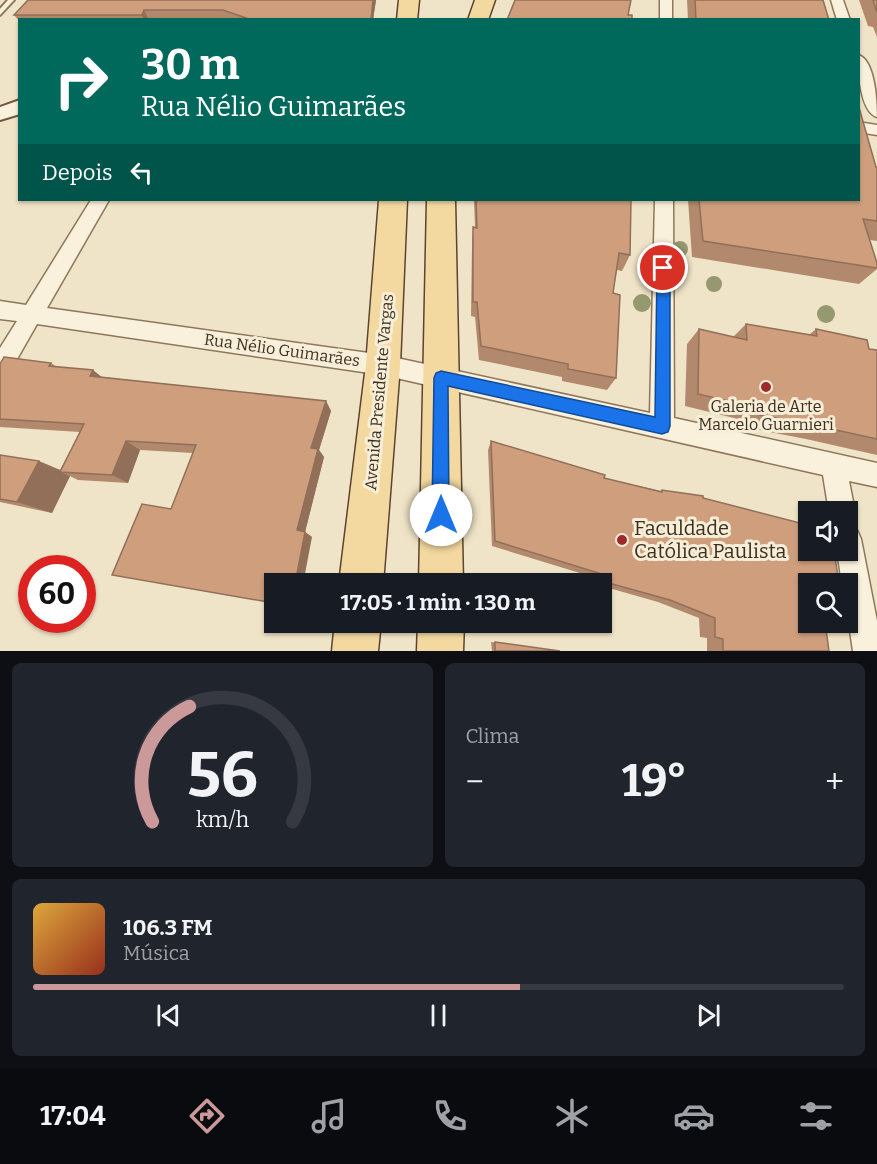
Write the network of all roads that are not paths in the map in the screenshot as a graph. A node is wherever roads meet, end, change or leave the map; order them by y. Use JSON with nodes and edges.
{"nodes":[{"id":1,"x":11,"y":0,"type":"edge"},
{"id":2,"x":409,"y":0,"type":"edge"},
{"id":3,"x":485,"y":0,"type":"edge"},
{"id":4,"x":666,"y":0,"type":"edge"},
{"id":5,"x":837,"y":0,"type":"edge"},
{"id":6,"x":0,"y":13,"type":"edge"},
{"id":7,"x":407,"y":18,"type":"edge"},
{"id":8,"x":479,"y":18,"type":"edge"},
{"id":9,"x":666,"y":18,"type":"edge"},
{"id":10,"x":843,"y":18,"type":"edge"},
{"id":11,"x":860,"y":65,"type":"edge"},
{"id":12,"x":10,"y":96,"type":"edge"},
{"id":13,"x":877,"y":112,"type":"edge"},
{"id":14,"x":0,"y":114,"type":"edge"},
{"id":15,"x":860,"y":127,"type":"edge"},
{"id":16,"x":877,"y":130,"type":"edge"},
{"id":17,"x":99,"y":201,"type":"edge"},
{"id":18,"x":393,"y":201,"type":"edge"},
{"id":19,"x":441,"y":201,"type":"edge"},
{"id":20,"x":664,"y":201,"type":"edge"},
{"id":21,"x":0,"y":310,"type":"edge"},
{"id":22,"x":33,"y":314,"type":"junction"},
{"id":23,"x":383,"y":365,"type":"junction"},
{"id":24,"x":0,"y":368,"type":"edge"},
{"id":25,"x":441,"y":378,"type":"junction"},
{"id":26,"x":662,"y":426,"type":"junction"},
{"id":27,"x":834,"y":466,"type":"junction"},
{"id":28,"x":877,"y":475,"type":"edge"},
{"id":29,"x":840,"y":501,"type":"edge"},
{"id":30,"x":852,"y":561,"type":"edge"},
{"id":31,"x":363,"y":573,"type":"edge"},
{"id":32,"x":441,"y":573,"type":"edge"},
{"id":33,"x":357,"y":633,"type":"edge"},
{"id":34,"x":441,"y":633,"type":"edge"},
{"id":35,"x":355,"y":651,"type":"edge"},
{"id":36,"x":440,"y":651,"type":"edge"},
{"id":37,"x":868,"y":651,"type":"edge"}],
"edges":[{"from":1,"to":6,"type":"lane"},
{"from":2,"to":7,"type":"main road"},
{"from":3,"to":8,"type":"main road"},
{"from":4,"to":9,"type":"street"},
{"from":5,"to":10,"type":"street"},
{"from":11,"to":13,"type":"street"},
{"from":12,"to":14,"type":"street"},
{"from":15,"to":16,"type":"street"},
{"from":17,"to":22,"type":"street"},
{"from":18,"to":23,"type":"main road","name":"Avenida Presidente Vargas"},
{"from":19,"to":25,"type":"main road"},
{"from":20,"to":26,"type":"street"},
{"from":21,"to":22,"type":"street","name":"Rua Nélio Guimarães"},
{"from":22,"to":23,"type":"street","name":"Rua Nélio Guimarães"},
{"from":22,"to":24,"type":"street"},
{"from":23,"to":25,"type":"street","name":"Rua Nélio Guimarães"},
{"from":23,"to":31,"type":"main road","name":"Avenida Presidente Vargas"},
{"from":25,"to":26,"type":"street","name":"Rua Nélio Guimarães"},
{"from":25,"to":32,"type":"main road"},
{"from":26,"to":27,"type":"street","name":"Rua Nélio Guimarães"},
{"from":27,"to":28,"type":"street","name":"Rua Nélio Guimarães"},
{"from":27,"to":29,"type":"street"},
{"from":30,"to":37,"type":"street"},
{"from":33,"to":35,"type":"main road"},
{"from":34,"to":36,"type":"main road"}]}
